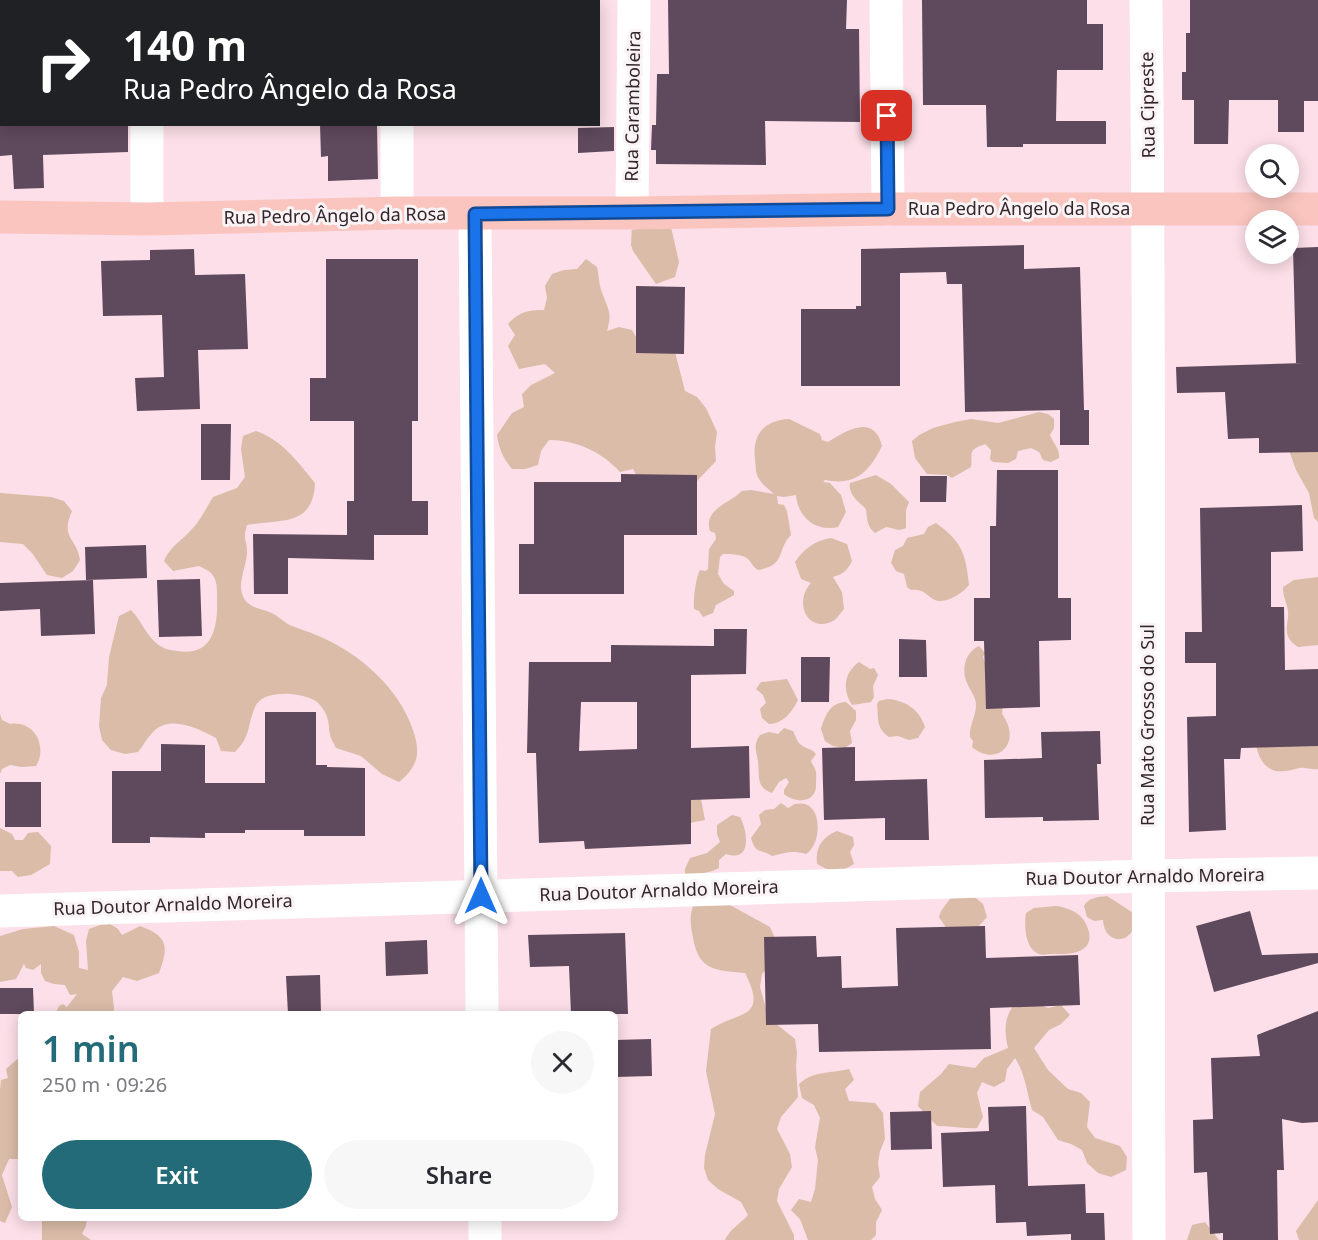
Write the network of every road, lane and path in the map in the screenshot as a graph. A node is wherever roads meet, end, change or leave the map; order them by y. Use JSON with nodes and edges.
{"nodes":[{"id":1,"x":634,"y":0,"type":"edge"},
{"id":2,"x":886,"y":0,"type":"edge"},
{"id":3,"x":1146,"y":0,"type":"edge"},
{"id":4,"x":147,"y":126,"type":"edge"},
{"id":5,"x":397,"y":126,"type":"edge"},
{"id":6,"x":888,"y":209,"type":"junction"},
{"id":7,"x":1318,"y":209,"type":"edge"},
{"id":8,"x":1149,"y":210,"type":"junction"},
{"id":9,"x":397,"y":213,"type":"junction"},
{"id":10,"x":632,"y":213,"type":"junction"},
{"id":11,"x":475,"y":214,"type":"junction"},
{"id":12,"x":0,"y":217,"type":"edge"},
{"id":13,"x":147,"y":219,"type":"junction"},
{"id":14,"x":1318,"y":873,"type":"edge"},
{"id":15,"x":1147,"y":876,"type":"junction"},
{"id":16,"x":481,"y":896,"type":"junction"},
{"id":17,"x":0,"y":911,"type":"edge"},
{"id":18,"x":482,"y":1011,"type":"edge"},
{"id":19,"x":485,"y":1221,"type":"edge"},
{"id":20,"x":485,"y":1240,"type":"edge"},
{"id":21,"x":1149,"y":1240,"type":"edge"}],
"edges":[{"from":1,"to":10,"type":"street","name":"Rua Caramboleira"},
{"from":2,"to":6,"type":"street"},
{"from":3,"to":8,"type":"street","name":"Rua Cipreste"},
{"from":4,"to":13,"type":"street"},
{"from":5,"to":9,"type":"street"},
{"from":6,"to":8,"type":"main road","name":"Rua Pedro Ângelo da Rosa"},
{"from":6,"to":10,"type":"main road","name":"Rua Pedro Ângelo da Rosa"},
{"from":7,"to":8,"type":"main road","name":"Rua Pedro Ângelo da Rosa"},
{"from":8,"to":15,"type":"street","name":"Rua Mato Grosso do Sul"},
{"from":9,"to":11,"type":"main road","name":"Rua Pedro Ângelo da Rosa"},
{"from":9,"to":13,"type":"main road","name":"Rua Pedro Ângelo da Rosa"},
{"from":10,"to":11,"type":"main road","name":"Rua Pedro Ângelo da Rosa"},
{"from":11,"to":16,"type":"street"},
{"from":12,"to":13,"type":"main road","name":"Rua Pedro Ângelo da Rosa"},
{"from":14,"to":15,"type":"street","name":"Rua Doutor Arnaldo Moreira"},
{"from":15,"to":16,"type":"street","name":"Rua Doutor Arnaldo Moreira"},
{"from":15,"to":21,"type":"street","name":"Rua Mato Grosso do Sul"},
{"from":16,"to":17,"type":"street","name":"Rua Doutor Arnaldo Moreira"},
{"from":16,"to":18,"type":"street"},
{"from":19,"to":20,"type":"street"}]}
